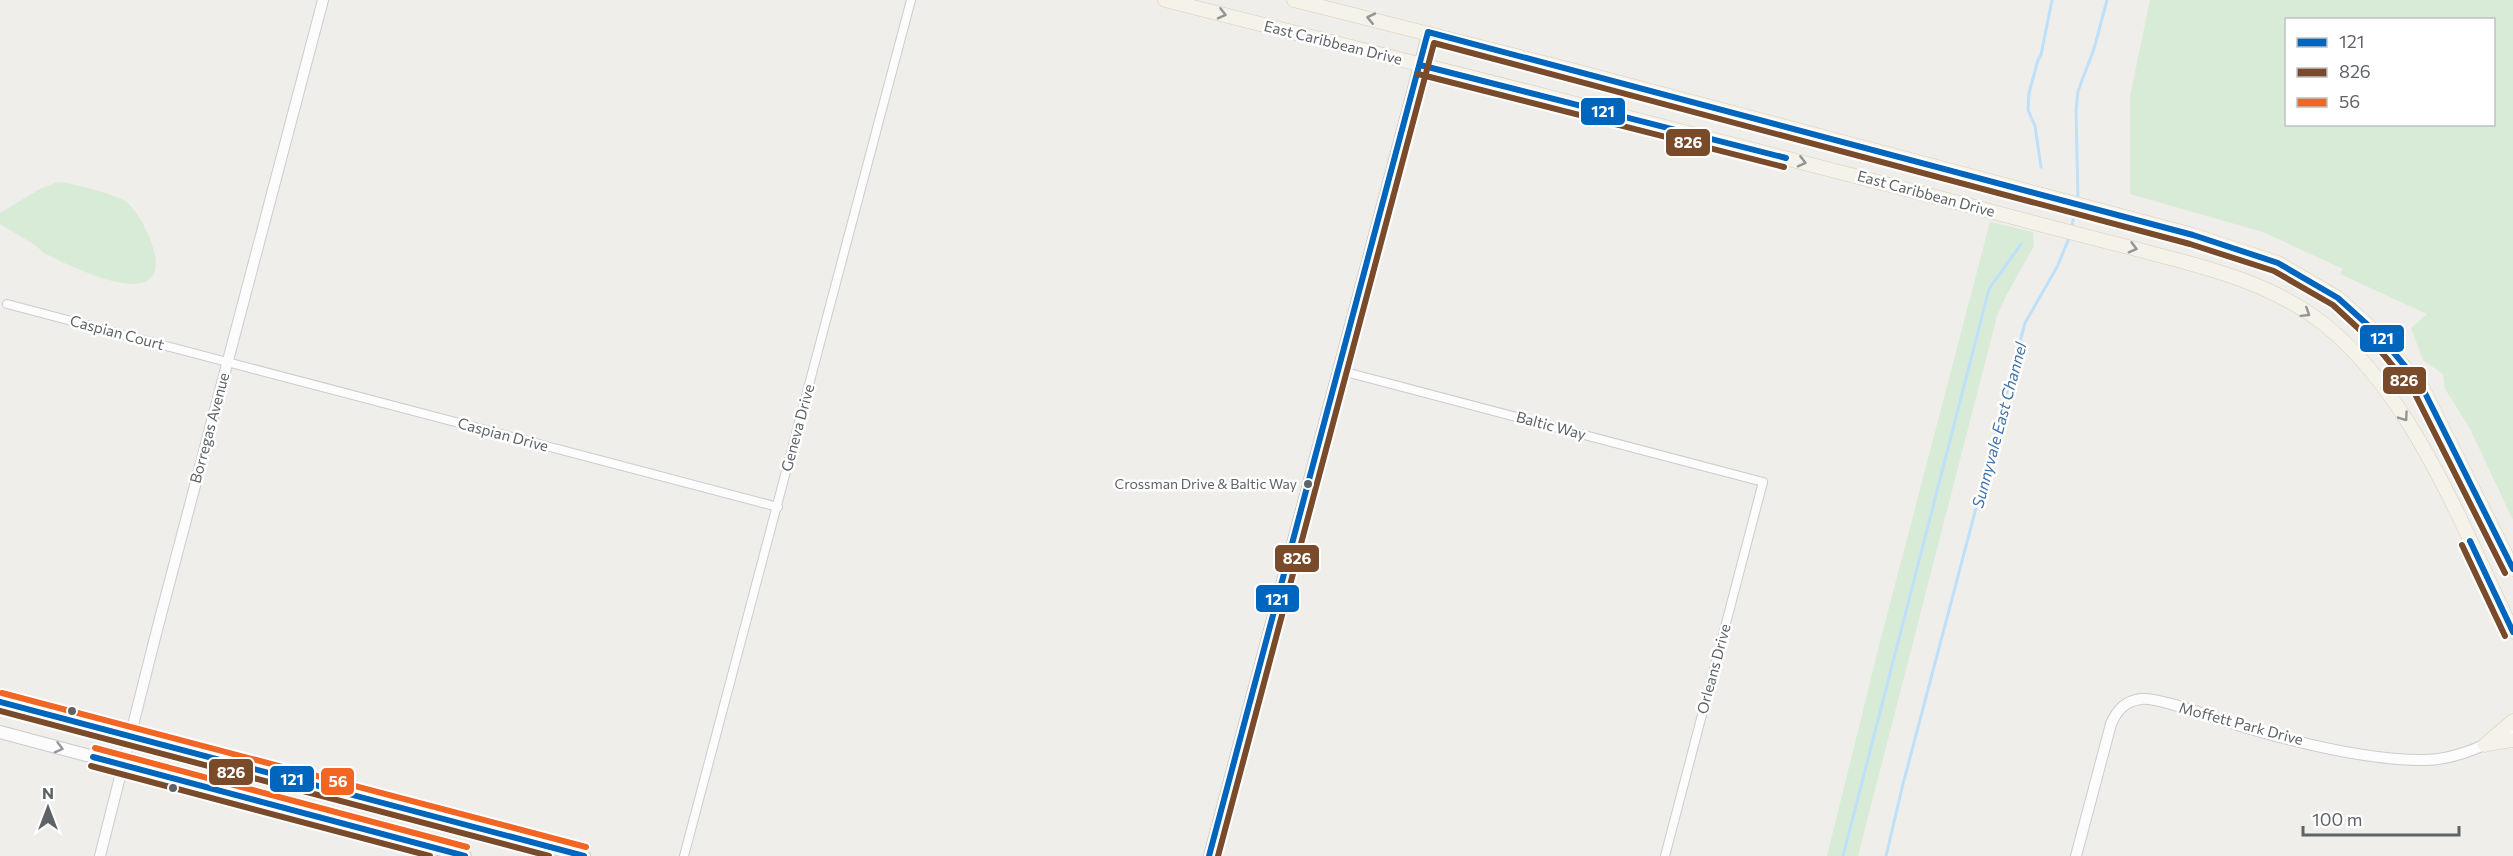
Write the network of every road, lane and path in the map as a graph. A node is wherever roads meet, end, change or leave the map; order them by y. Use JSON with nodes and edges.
{"nodes":[{"id":1,"x":323,"y":0,"type":"edge"},
{"id":2,"x":911,"y":0,"type":"edge"},
{"id":3,"x":1165,"y":0,"type":"edge"},
{"id":4,"x":1294,"y":0,"type":"edge"},
{"id":5,"x":1428,"y":32,"type":"junction"},
{"id":6,"x":1420,"y":65,"type":"junction"},
{"id":7,"x":7,"y":304,"type":"dead end"},
{"id":8,"x":227,"y":362,"type":"junction"},
{"id":9,"x":1338,"y":370,"type":"junction"},
{"id":10,"x":1763,"y":482,"type":"joint"},
{"id":11,"x":778,"y":507,"type":"junction"},
{"id":12,"x":2513,"y":569,"type":"edge"},
{"id":13,"x":2513,"y":632,"type":"edge"},
{"id":14,"x":0,"y":702,"type":"edge"},
{"id":15,"x":2513,"y":721,"type":"edge"},
{"id":16,"x":0,"y":732,"type":"edge"},
{"id":17,"x":2513,"y":732,"type":"edge"},
{"id":18,"x":130,"y":736,"type":"junction"},
{"id":19,"x":2513,"y":740,"type":"edge"},
{"id":20,"x":2485,"y":745,"type":"junction"},
{"id":21,"x":123,"y":766,"type":"junction"},
{"id":22,"x":100,"y":856,"type":"edge"},
{"id":23,"x":465,"y":856,"type":"edge"},
{"id":24,"x":584,"y":856,"type":"edge"},
{"id":25,"x":684,"y":856,"type":"edge"},
{"id":26,"x":1209,"y":856,"type":"edge"},
{"id":27,"x":1665,"y":856,"type":"edge"},
{"id":28,"x":2076,"y":856,"type":"edge"}],
"edges":[{"from":1,"to":8,"type":"street","name":"Borregas Avenue"},
{"from":2,"to":11,"type":"street","name":"Geneva Drive"},
{"from":3,"to":6,"type":"main road","name":"East Caribbean Drive","one_way":true},
{"from":5,"to":4,"type":"main road","name":"East Caribbean Drive","one_way":true},
{"from":5,"to":6,"type":"street"},
{"from":5,"to":12,"type":"main road","name":"East Caribbean Drive"},
{"from":6,"to":9,"type":"street"},
{"from":6,"to":13,"type":"main road","name":"East Caribbean Drive","one_way":true},
{"from":7,"to":8,"type":"street","name":"Caspian Court"},
{"from":8,"to":11,"type":"street","name":"Caspian Drive"},
{"from":8,"to":18,"type":"street","name":"Borregas Avenue"},
{"from":9,"to":10,"type":"street","name":"Baltic Way"},
{"from":9,"to":26,"type":"street"},
{"from":10,"to":27,"type":"street","name":"Orleans Drive"},
{"from":11,"to":25,"type":"street","name":"Geneva Drive"},
{"from":14,"to":18,"type":"main road"},
{"from":15,"to":20,"type":"main road"},
{"from":16,"to":21,"type":"main road","one_way":true},
{"from":17,"to":20,"type":"street","name":"Moffett Park Drive"},
{"from":18,"to":21,"type":"street","name":"Borregas Avenue"},
{"from":18,"to":24,"type":"main road"},
{"from":19,"to":20,"type":"main road"},
{"from":20,"to":28,"type":"street","name":"Moffett Park Drive"},
{"from":21,"to":22,"type":"street","name":"Borregas Avenue"},
{"from":21,"to":23,"type":"main road"}]}
